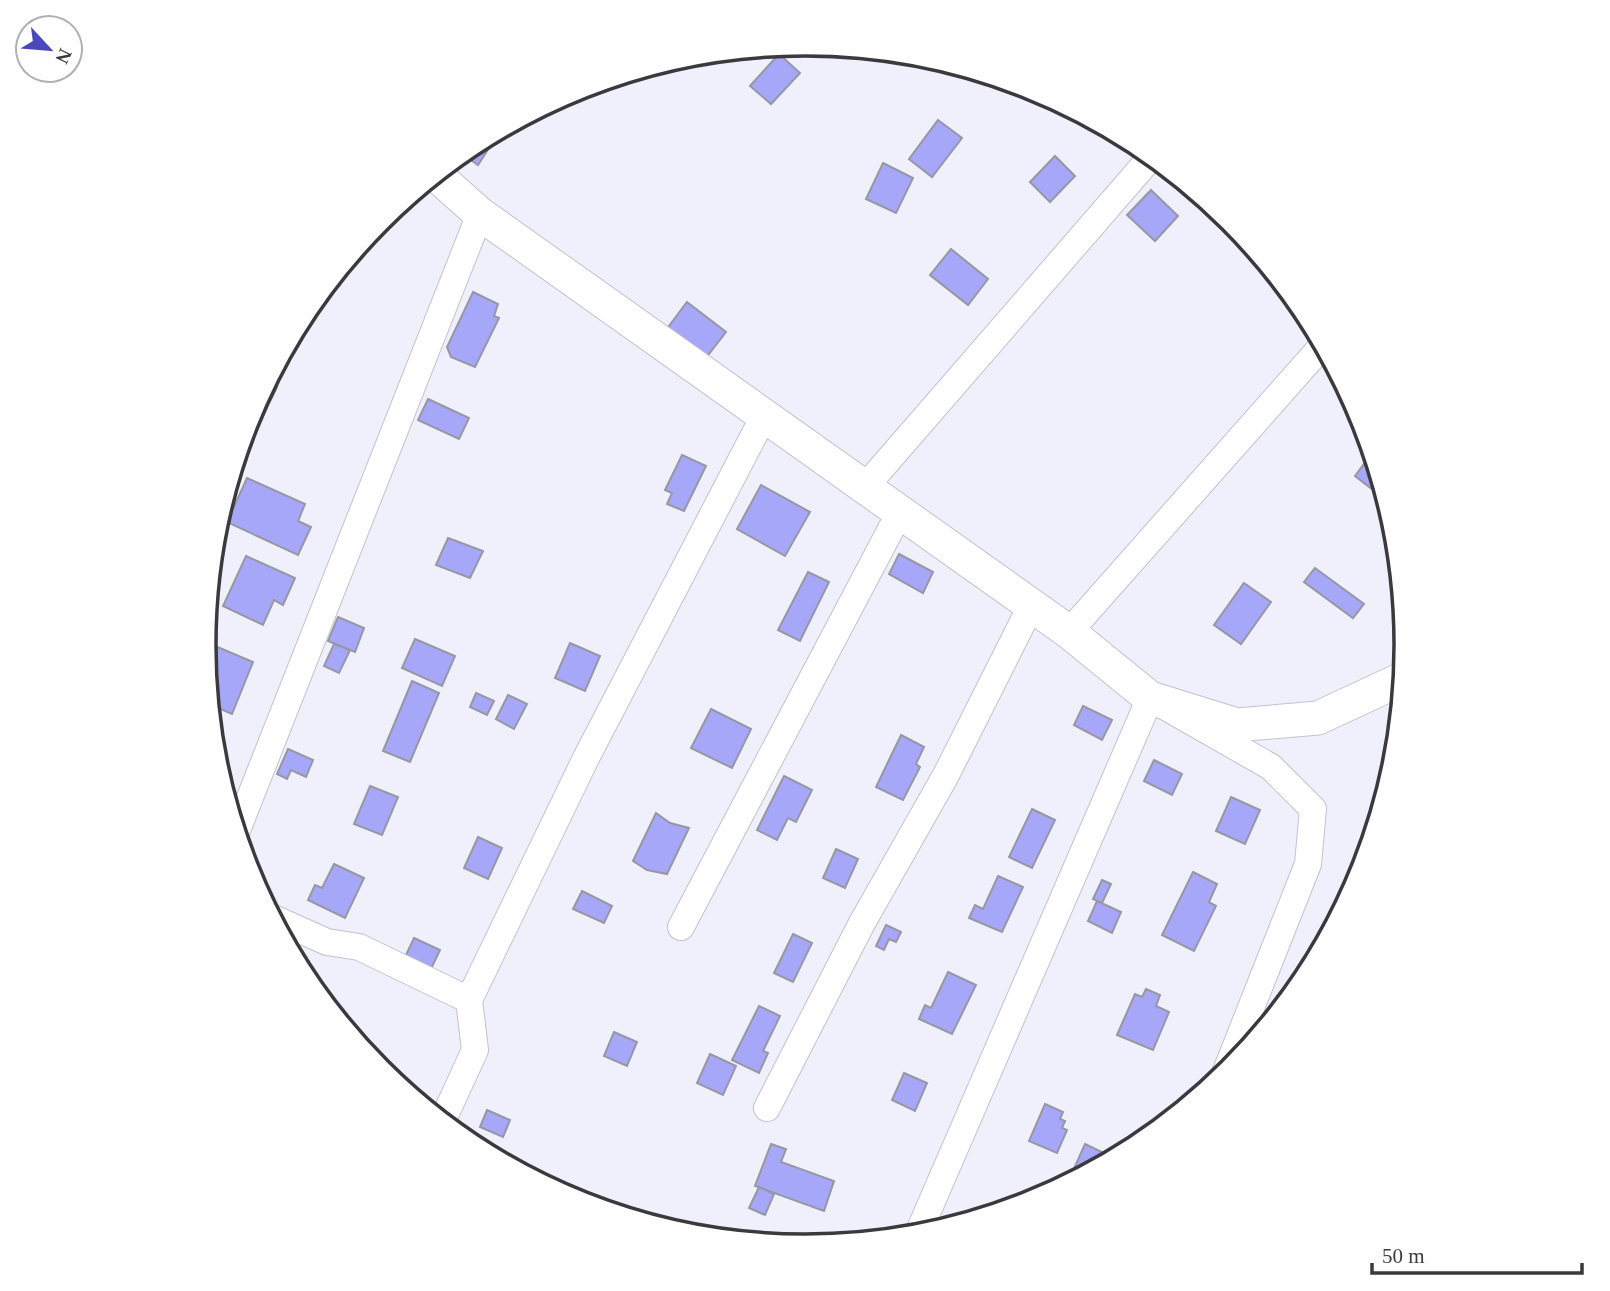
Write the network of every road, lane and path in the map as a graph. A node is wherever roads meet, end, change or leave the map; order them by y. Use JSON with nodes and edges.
{"nodes":[{"id":1,"x":1145,"y":164,"type":"edge"},
{"id":2,"x":443,"y":181,"type":"edge"},
{"id":3,"x":480,"y":214,"type":"junction"},
{"id":4,"x":1317,"y":352,"type":"edge"},
{"id":5,"x":764,"y":416,"type":"junction"},
{"id":6,"x":865,"y":487,"type":"junction"},
{"id":7,"x":900,"y":512,"type":"junction"},
{"id":8,"x":1031,"y":606,"type":"junction"},
{"id":9,"x":1069,"y":632,"type":"junction"},
{"id":10,"x":1393,"y":683,"type":"edge"},
{"id":11,"x":1150,"y":698,"type":"junction"},
{"id":12,"x":242,"y":818,"type":"edge"},
{"id":13,"x":285,"y":923,"type":"edge"},
{"id":14,"x":681,"y":927,"type":"dead end"},
{"id":15,"x":469,"y":1000,"type":"junction"},
{"id":16,"x":1235,"y":1048,"type":"edge"},
{"id":17,"x":767,"y":1108,"type":"dead end"},
{"id":18,"x":446,"y":1113,"type":"edge"},
{"id":19,"x":922,"y":1223,"type":"edge"}],
"edges":[{"from":1,"to":6,"type":"street"},
{"from":2,"to":3,"type":"street"},
{"from":3,"to":5,"type":"street"},
{"from":3,"to":12,"type":"street"},
{"from":4,"to":9,"type":"street"},
{"from":5,"to":6,"type":"street"},
{"from":5,"to":15,"type":"street"},
{"from":6,"to":7,"type":"street"},
{"from":7,"to":8,"type":"street"},
{"from":7,"to":14,"type":"street"},
{"from":8,"to":9,"type":"street"},
{"from":8,"to":17,"type":"street"},
{"from":9,"to":11,"type":"street"},
{"from":10,"to":11,"type":"street"},
{"from":11,"to":16,"type":"street"},
{"from":11,"to":19,"type":"street"},
{"from":13,"to":15,"type":"street"},
{"from":15,"to":18,"type":"street"}]}
